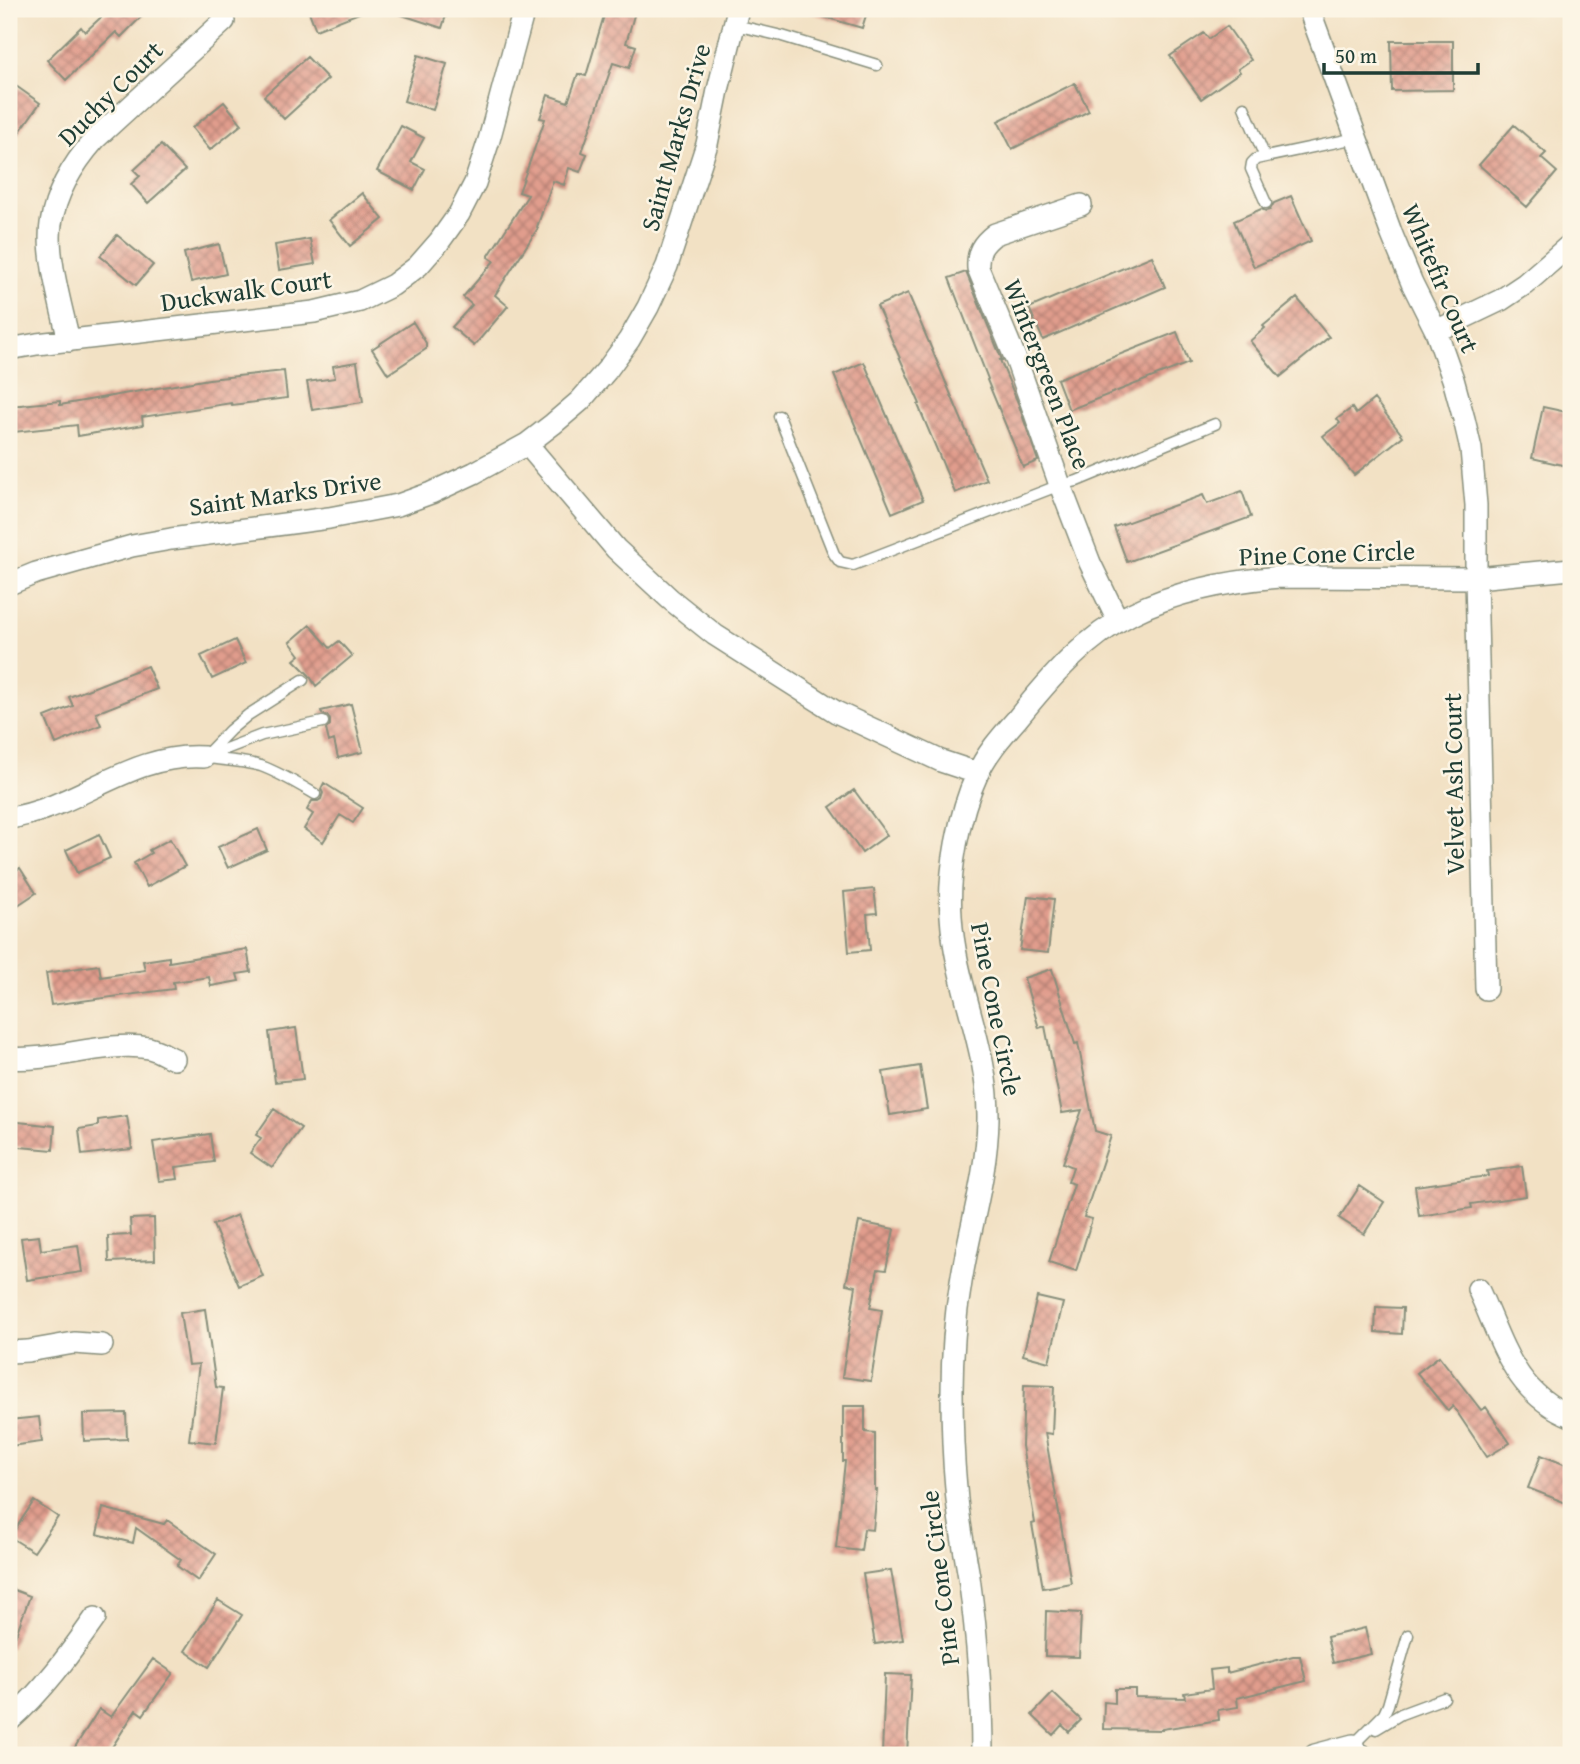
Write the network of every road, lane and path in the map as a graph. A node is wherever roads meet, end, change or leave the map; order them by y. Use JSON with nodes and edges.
{"nodes":[{"id":1,"x":1309,"y":9,"type":"edge"},
{"id":2,"x":522,"y":16,"type":"dead end"},
{"id":3,"x":736,"y":17,"type":"edge"},
{"id":4,"x":224,"y":21,"type":"dead end"},
{"id":5,"x":877,"y":65,"type":"dead end"},
{"id":6,"x":1244,"y":107,"type":"dead end"},
{"id":7,"x":1356,"y":138,"type":"junction"},
{"id":8,"x":1265,"y":157,"type":"junction"},
{"id":9,"x":1266,"y":203,"type":"dead end"},
{"id":10,"x":1081,"y":205,"type":"dead end"},
{"id":11,"x":1571,"y":244,"type":"edge"},
{"id":12,"x":1436,"y":331,"type":"junction"},
{"id":13,"x":69,"y":341,"type":"junction"},
{"id":14,"x":9,"y":349,"type":"edge"},
{"id":15,"x":779,"y":416,"type":"dead end"},
{"id":16,"x":1215,"y":424,"type":"dead end"},
{"id":17,"x":527,"y":444,"type":"junction"},
{"id":18,"x":1060,"y":485,"type":"junction"},
{"id":19,"x":1571,"y":569,"type":"edge"},
{"id":20,"x":1476,"y":578,"type":"junction"},
{"id":21,"x":9,"y":584,"type":"edge"},
{"id":22,"x":1118,"y":621,"type":"junction"},
{"id":23,"x":303,"y":680,"type":"dead end"},
{"id":24,"x":323,"y":722,"type":"dead end"},
{"id":25,"x":204,"y":757,"type":"junction"},
{"id":26,"x":977,"y":773,"type":"junction"},
{"id":27,"x":315,"y":794,"type":"dead end"},
{"id":28,"x":9,"y":818,"type":"edge"},
{"id":29,"x":1486,"y":989,"type":"dead end"},
{"id":30,"x":9,"y":1058,"type":"edge"},
{"id":31,"x":174,"y":1059,"type":"dead end"},
{"id":32,"x":1478,"y":1289,"type":"dead end"},
{"id":33,"x":102,"y":1345,"type":"dead end"},
{"id":34,"x":9,"y":1352,"type":"edge"},
{"id":35,"x":1571,"y":1416,"type":"edge"},
{"id":36,"x":95,"y":1618,"type":"dead end"},
{"id":37,"x":1408,"y":1635,"type":"dead end"},
{"id":38,"x":1444,"y":1698,"type":"dead end"},
{"id":39,"x":9,"y":1721,"type":"edge"},
{"id":40,"x":1353,"y":1745,"type":"junction"},
{"id":41,"x":982,"y":1755,"type":"edge"},
{"id":42,"x":1315,"y":1755,"type":"edge"},
{"id":43,"x":1373,"y":1755,"type":"edge"}],
"edges":[{"from":1,"to":7,"type":"street","name":"Whitefir Court"},
{"from":2,"to":13,"type":"street","name":"Duckwalk Court"},
{"from":3,"to":5,"type":"lane"},
{"from":3,"to":17,"type":"street","name":"Saint Marks Drive"},
{"from":4,"to":13,"type":"street","name":"Duchy Court"},
{"from":6,"to":8,"type":"lane"},
{"from":7,"to":8,"type":"lane"},
{"from":7,"to":12,"type":"street","name":"Whitefir Court"},
{"from":8,"to":9,"type":"lane"},
{"from":10,"to":18,"type":"street","name":"Wintergreen Place"},
{"from":11,"to":12,"type":"street"},
{"from":12,"to":20,"type":"street","name":"Whitefir Court"},
{"from":13,"to":14,"type":"street","name":"Duckwalk Court"},
{"from":15,"to":18,"type":"lane"},
{"from":16,"to":18,"type":"lane"},
{"from":17,"to":21,"type":"street","name":"Saint Marks Drive"},
{"from":17,"to":26,"type":"street"},
{"from":18,"to":22,"type":"street","name":"Wintergreen Place"},
{"from":19,"to":20,"type":"street","name":"Pine Cone Circle"},
{"from":20,"to":22,"type":"street","name":"Pine Cone Circle"},
{"from":20,"to":29,"type":"street","name":"Velvet Ash Court"},
{"from":22,"to":26,"type":"street","name":"Pine Cone Circle"},
{"from":23,"to":25,"type":"lane"},
{"from":24,"to":25,"type":"lane"},
{"from":25,"to":27,"type":"lane"},
{"from":25,"to":28,"type":"street"},
{"from":26,"to":41,"type":"street","name":"Pine Cone Circle"},
{"from":30,"to":31,"type":"street"},
{"from":32,"to":35,"type":"street"},
{"from":33,"to":34,"type":"street"},
{"from":36,"to":39,"type":"street"},
{"from":37,"to":40,"type":"lane"},
{"from":38,"to":40,"type":"lane"},
{"from":40,"to":42,"type":"street"},
{"from":40,"to":43,"type":"lane"}]}
